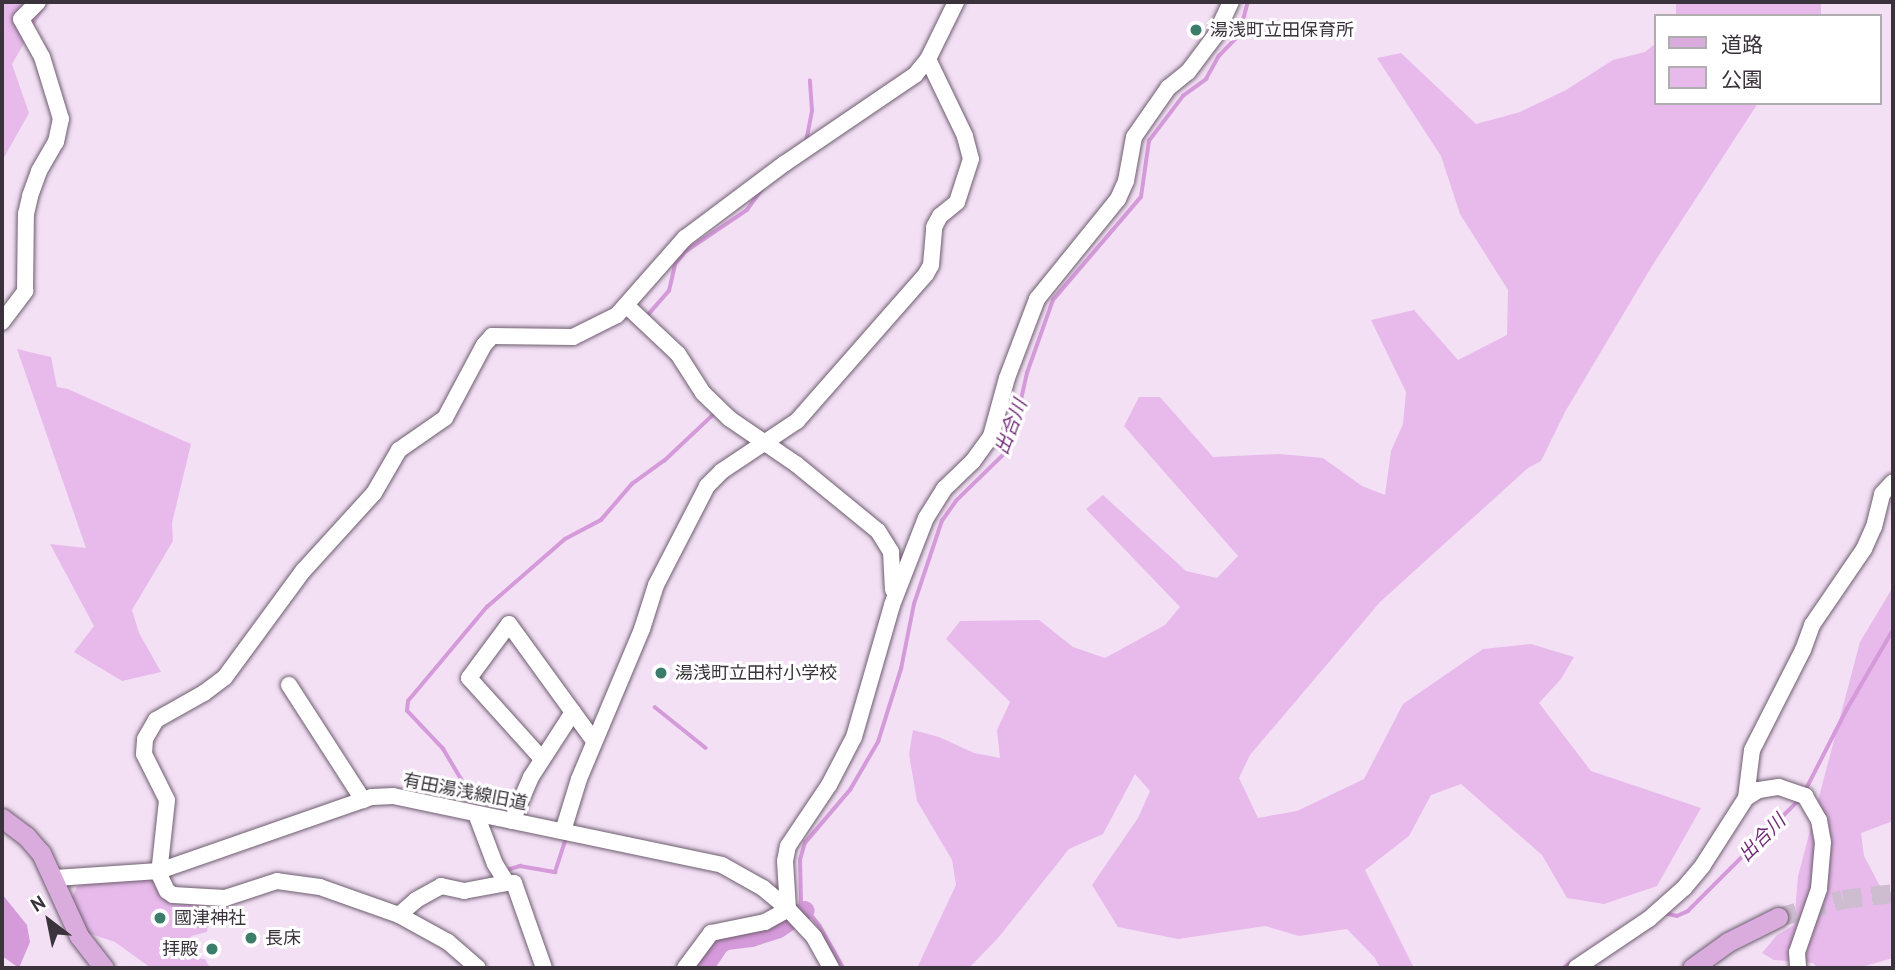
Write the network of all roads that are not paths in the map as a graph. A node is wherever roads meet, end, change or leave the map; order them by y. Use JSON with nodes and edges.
{"nodes":[{"id":1,"x":38,"y":2,"type":"edge"},
{"id":2,"x":956,"y":2,"type":"edge"},
{"id":3,"x":1231,"y":2,"type":"edge"},
{"id":4,"x":928,"y":59,"type":"junction"},
{"id":5,"x":627,"y":306,"type":"junction"},
{"id":6,"x":2,"y":323,"type":"edge"},
{"id":7,"x":764,"y":443,"type":"junction"},
{"id":8,"x":1893,"y":482,"type":"edge"},
{"id":9,"x":892,"y":605,"type":"junction"},
{"id":10,"x":289,"y":685,"type":"dead end"},
{"id":11,"x":573,"y":712,"type":"junction"},
{"id":12,"x":594,"y":741,"type":"junction"},
{"id":13,"x":542,"y":759,"type":"junction"},
{"id":14,"x":1746,"y":798,"type":"junction"},
{"id":15,"x":363,"y":800,"type":"junction"},
{"id":16,"x":476,"y":814,"type":"junction"},
{"id":17,"x":2,"y":818,"type":"edge"},
{"id":18,"x":512,"y":821,"type":"junction"},
{"id":19,"x":563,"y":831,"type":"junction"},
{"id":20,"x":159,"y":871,"type":"junction"},
{"id":21,"x":55,"y":878,"type":"junction"},
{"id":22,"x":508,"y":883,"type":"junction"},
{"id":23,"x":788,"y":909,"type":"junction"},
{"id":24,"x":399,"y":915,"type":"junction"},
{"id":25,"x":1778,"y":917,"type":"tunnel mouth"},
{"id":26,"x":104,"y":968,"type":"edge"},
{"id":27,"x":478,"y":968,"type":"edge"},
{"id":28,"x":544,"y":968,"type":"edge"},
{"id":29,"x":685,"y":968,"type":"edge"},
{"id":30,"x":831,"y":968,"type":"edge"},
{"id":31,"x":1576,"y":968,"type":"edge"},
{"id":32,"x":1692,"y":968,"type":"edge"},
{"id":33,"x":1797,"y":968,"type":"edge"}],
"edges":[{"from":1,"to":6,"type":"street"},
{"from":2,"to":4,"type":"street"},
{"from":3,"to":9,"type":"street"},
{"from":4,"to":5,"type":"street"},
{"from":4,"to":7,"type":"street"},
{"from":5,"to":7,"type":"street"},
{"from":5,"to":20,"type":"street"},
{"from":7,"to":9,"type":"street"},
{"from":7,"to":12,"type":"street"},
{"from":8,"to":14,"type":"street"},
{"from":9,"to":23,"type":"street"},
{"from":10,"to":15,"type":"street"},
{"from":11,"to":12,"type":"street"},
{"from":11,"to":13,"type":"street"},
{"from":11,"to":13,"type":"street"},
{"from":12,"to":19,"type":"street"},
{"from":13,"to":18,"type":"street"},
{"from":14,"to":31,"type":"street"},
{"from":14,"to":33,"type":"street"},
{"from":15,"to":16,"type":"street","name":"有田湯浅線旧道"},
{"from":15,"to":20,"type":"street","name":"有田湯浅線旧道"},
{"from":16,"to":18,"type":"street","name":"有田湯浅線旧道"},
{"from":16,"to":22,"type":"street"},
{"from":17,"to":21,"type":"main road"},
{"from":18,"to":19,"type":"street","name":"有田湯浅線旧道"},
{"from":19,"to":23,"type":"street","name":"有田湯浅線旧道"},
{"from":20,"to":21,"type":"street","name":"有田湯浅線旧道"},
{"from":20,"to":24,"type":"street"},
{"from":21,"to":26,"type":"main road"},
{"from":22,"to":24,"type":"street"},
{"from":22,"to":28,"type":"street"},
{"from":23,"to":29,"type":"street"},
{"from":23,"to":30,"type":"street","name":"有田湯浅線旧道"},
{"from":24,"to":27,"type":"street"},
{"from":25,"to":32,"type":"main road"}]}
